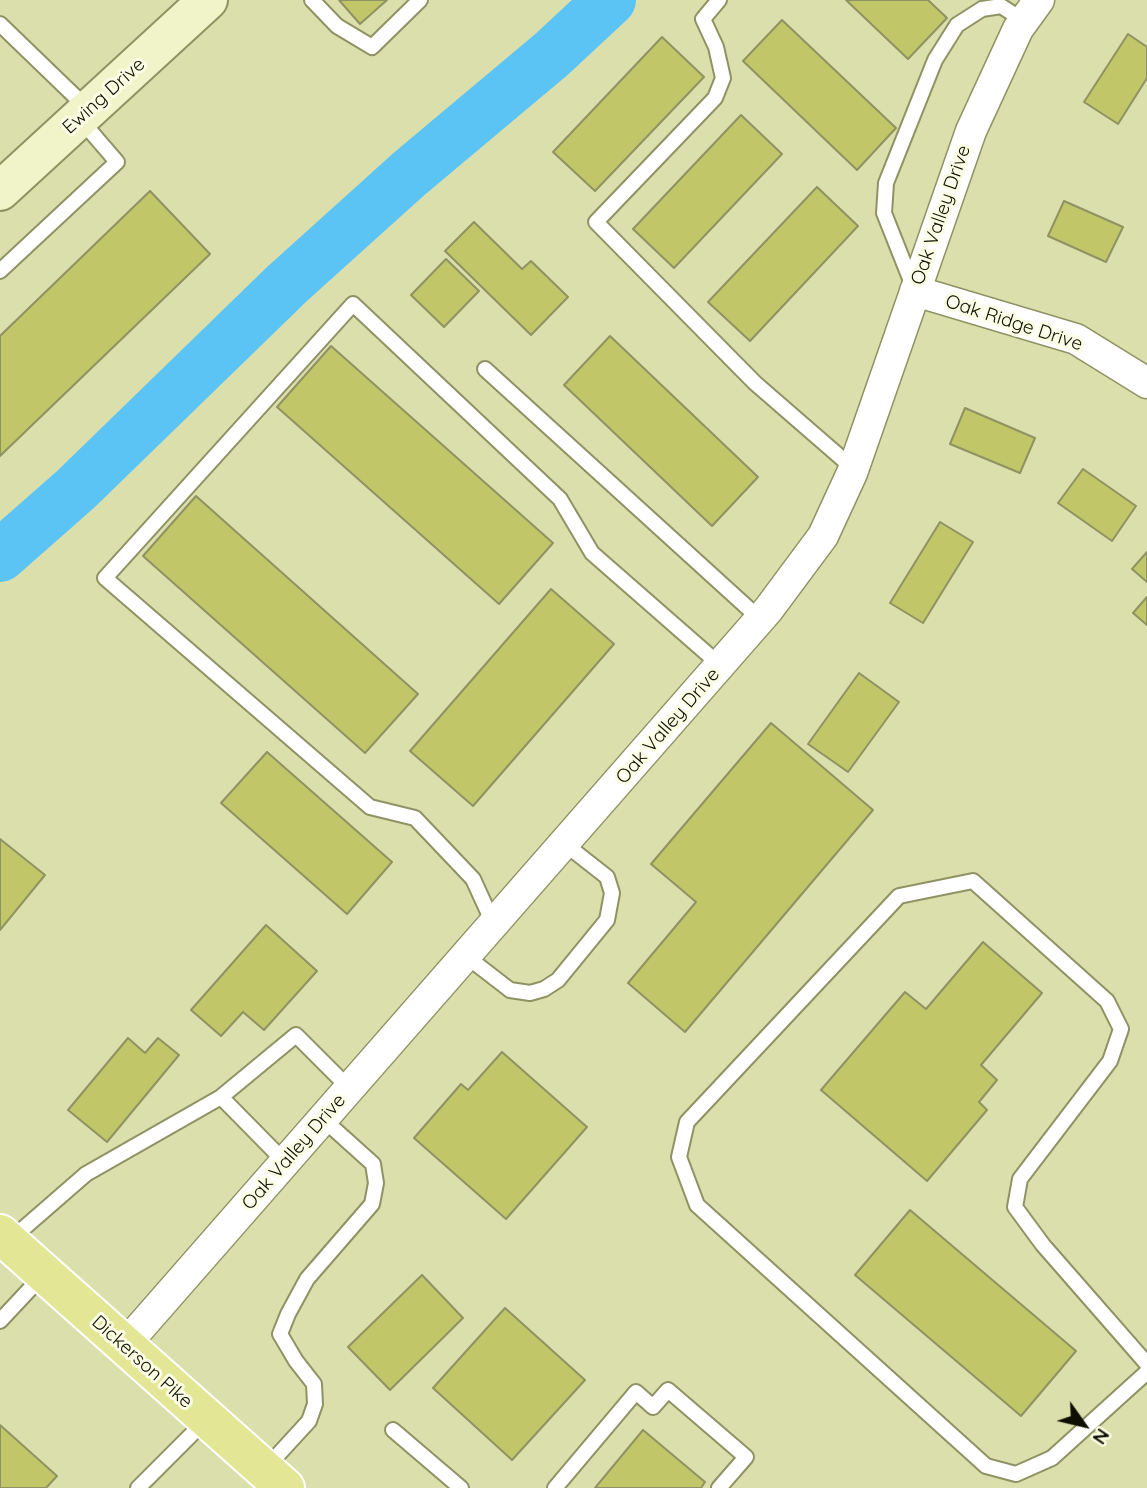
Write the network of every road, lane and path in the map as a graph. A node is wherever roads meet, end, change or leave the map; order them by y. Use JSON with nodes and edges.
{"nodes":[{"id":1,"x":312,"y":0,"type":"edge"},
{"id":2,"x":420,"y":0,"type":"edge"},
{"id":3,"x":719,"y":0,"type":"edge"},
{"id":4,"x":196,"y":7,"type":"edge"},
{"id":5,"x":1032,"y":10,"type":"edge"},
{"id":6,"x":0,"y":24,"type":"edge"},
{"id":7,"x":84,"y":114,"type":"junction"},
{"id":8,"x":0,"y":191,"type":"edge"},
{"id":9,"x":0,"y":271,"type":"edge"},
{"id":10,"x":915,"y":291,"type":"junction"},
{"id":11,"x":485,"y":369,"type":"dead end"},
{"id":12,"x":1147,"y":383,"type":"edge"},
{"id":13,"x":854,"y":469,"type":"junction"},
{"id":14,"x":760,"y":619,"type":"junction"},
{"id":15,"x":720,"y":665,"type":"junction"},
{"id":16,"x":565,"y":844,"type":"junction"},
{"id":17,"x":494,"y":925,"type":"junction"},
{"id":18,"x":466,"y":956,"type":"junction"},
{"id":19,"x":350,"y":1089,"type":"junction"},
{"id":20,"x":221,"y":1097,"type":"junction"},
{"id":21,"x":323,"y":1119,"type":"junction"},
{"id":22,"x":285,"y":1162,"type":"junction"},
{"id":23,"x":4,"y":1238,"type":"edge"},
{"id":24,"x":44,"y":1274,"type":"junction"},
{"id":25,"x":0,"y":1321,"type":"edge"},
{"id":26,"x":124,"y":1346,"type":"junction"},
{"id":27,"x":1147,"y":1364,"type":"edge"},
{"id":28,"x":1147,"y":1372,"type":"edge"},
{"id":29,"x":206,"y":1419,"type":"junction"},
{"id":30,"x":393,"y":1430,"type":"dead end"},
{"id":31,"x":277,"y":1483,"type":"edge"},
{"id":32,"x":138,"y":1488,"type":"edge"},
{"id":33,"x":461,"y":1488,"type":"edge"},
{"id":34,"x":555,"y":1488,"type":"edge"},
{"id":35,"x":719,"y":1488,"type":"edge"}],
"edges":[{"from":1,"to":2,"type":"lane"},
{"from":3,"to":13,"type":"lane"},
{"from":4,"to":7,"type":"main road","name":"Ewing Drive"},
{"from":5,"to":10,"type":"street","name":"Oak Valley Drive"},
{"from":5,"to":10,"type":"lane"},
{"from":6,"to":7,"type":"lane"},
{"from":7,"to":8,"type":"main road","name":"Ewing Drive"},
{"from":7,"to":9,"type":"lane"},
{"from":10,"to":12,"type":"street","name":"Oak Ridge Drive"},
{"from":10,"to":13,"type":"street","name":"Oak Valley Drive"},
{"from":11,"to":14,"type":"lane"},
{"from":13,"to":14,"type":"street","name":"Oak Valley Drive"},
{"from":14,"to":15,"type":"street","name":"Oak Valley Drive"},
{"from":15,"to":16,"type":"street","name":"Oak Valley Drive"},
{"from":15,"to":17,"type":"lane"},
{"from":16,"to":17,"type":"street","name":"Oak Valley Drive"},
{"from":16,"to":18,"type":"lane"},
{"from":17,"to":18,"type":"street","name":"Oak Valley Drive"},
{"from":18,"to":19,"type":"street","name":"Oak Valley Drive"},
{"from":19,"to":20,"type":"lane"},
{"from":19,"to":21,"type":"street","name":"Oak Valley Drive"},
{"from":20,"to":22,"type":"lane"},
{"from":20,"to":23,"type":"lane"},
{"from":21,"to":22,"type":"street","name":"Oak Valley Drive"},
{"from":21,"to":31,"type":"lane"},
{"from":22,"to":26,"type":"street","name":"Oak Valley Drive"},
{"from":23,"to":24,"type":"main road","name":"Dickerson Pike"},
{"from":24,"to":25,"type":"lane"},
{"from":24,"to":26,"type":"main road","name":"Dickerson Pike"},
{"from":26,"to":29,"type":"main road","name":"Dickerson Pike"},
{"from":27,"to":28,"type":"lane"},
{"from":29,"to":31,"type":"main road","name":"Dickerson Pike"},
{"from":29,"to":32,"type":"lane"},
{"from":30,"to":33,"type":"lane"},
{"from":34,"to":35,"type":"lane"}]}
